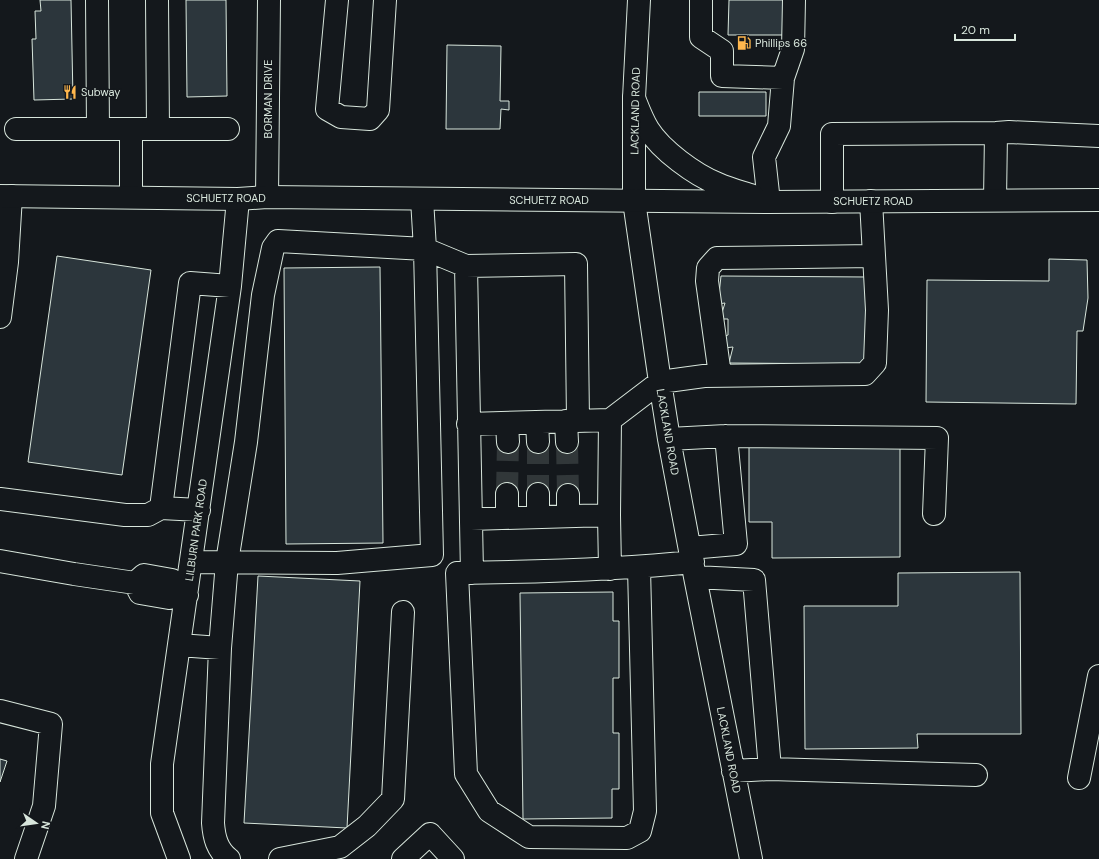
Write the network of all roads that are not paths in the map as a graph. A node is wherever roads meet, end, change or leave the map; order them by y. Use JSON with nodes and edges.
{"nodes":[{"id":1,"x":97,"y":0,"type":"edge"},
{"id":2,"x":157,"y":0,"type":"edge"},
{"id":3,"x":269,"y":0,"type":"edge"},
{"id":4,"x":337,"y":0,"type":"edge"},
{"id":5,"x":385,"y":0,"type":"edge"},
{"id":6,"x":639,"y":0,"type":"edge"},
{"id":7,"x":701,"y":0,"type":"edge"},
{"id":8,"x":794,"y":0,"type":"edge"},
{"id":9,"x":783,"y":78,"type":"junction"},
{"id":10,"x":634,"y":98,"type":"junction"},
{"id":11,"x":132,"y":128,"type":"junction"},
{"id":12,"x":16,"y":129,"type":"dead end"},
{"id":13,"x":98,"y":129,"type":"junction"},
{"id":14,"x":158,"y":129,"type":"junction"},
{"id":15,"x":228,"y":129,"type":"dead end"},
{"id":16,"x":996,"y":133,"type":"junction"},
{"id":17,"x":1099,"y":136,"type":"edge"},
{"id":18,"x":6,"y":196,"type":"edge"},
{"id":19,"x":131,"y":197,"type":"junction"},
{"id":20,"x":267,"y":197,"type":"junction"},
{"id":21,"x":238,"y":199,"type":"junction"},
{"id":22,"x":422,"y":199,"type":"junction"},
{"id":23,"x":995,"y":200,"type":"junction"},
{"id":24,"x":1099,"y":200,"type":"edge"},
{"id":25,"x":634,"y":201,"type":"junction"},
{"id":26,"x":769,"y":202,"type":"junction"},
{"id":27,"x":832,"y":202,"type":"junction"},
{"id":28,"x":871,"y":202,"type":"junction"},
{"id":29,"x":425,"y":249,"type":"junction"},
{"id":30,"x":874,"y":256,"type":"junction"},
{"id":31,"x":466,"y":266,"type":"junction"},
{"id":32,"x":230,"y":286,"type":"junction"},
{"id":33,"x":0,"y":317,"type":"edge"},
{"id":34,"x":720,"y":376,"type":"junction"},
{"id":35,"x":660,"y":382,"type":"junction"},
{"id":36,"x":610,"y":420,"type":"junction"},
{"id":37,"x":468,"y":424,"type":"junction"},
{"id":38,"x":570,"y":428,"type":"junction"},
{"id":39,"x":726,"y":436,"type":"junction"},
{"id":40,"x":669,"y":439,"type":"junction"},
{"id":41,"x":507,"y":494,"type":"tunnel mouth"},
{"id":42,"x":538,"y":494,"type":"tunnel mouth"},
{"id":43,"x":0,"y":498,"type":"edge"},
{"id":44,"x":161,"y":508,"type":"junction"},
{"id":45,"x":199,"y":510,"type":"junction"},
{"id":46,"x":934,"y":514,"type":"dead end"},
{"id":47,"x":608,"y":515,"type":"junction"},
{"id":48,"x":538,"y":517,"type":"junction"},
{"id":49,"x":507,"y":518,"type":"junction"},
{"id":50,"x":471,"y":519,"type":"junction"},
{"id":51,"x":432,"y":556,"type":"junction"},
{"id":52,"x":0,"y":561,"type":"edge"},
{"id":53,"x":192,"y":562,"type":"junction"},
{"id":54,"x":227,"y":562,"type":"junction"},
{"id":55,"x":692,"y":562,"type":"junction"},
{"id":56,"x":639,"y":568,"type":"junction"},
{"id":57,"x":610,"y":569,"type":"junction"},
{"id":58,"x":465,"y":572,"type":"junction"},
{"id":59,"x":183,"y":594,"type":"junction"},
{"id":60,"x":403,"y":612,"type":"dead end"},
{"id":61,"x":179,"y":645,"type":"junction"},
{"id":62,"x":220,"y":648,"type":"junction"},
{"id":63,"x":1099,"y":676,"type":"edge"},
{"id":64,"x":1097,"y":699,"type":"edge"},
{"id":65,"x":0,"y":711,"type":"edge"},
{"id":66,"x":770,"y":769,"type":"junction"},
{"id":67,"x":733,"y":771,"type":"junction"},
{"id":68,"x":976,"y":775,"type":"dead end"},
{"id":69,"x":1079,"y":778,"type":"dead end"},
{"id":70,"x":26,"y":859,"type":"edge"},
{"id":71,"x":179,"y":859,"type":"edge"},
{"id":72,"x":229,"y":859,"type":"edge"},
{"id":73,"x":280,"y":859,"type":"edge"},
{"id":74,"x":403,"y":859,"type":"edge"},
{"id":75,"x":453,"y":859,"type":"edge"},
{"id":76,"x":751,"y":859,"type":"edge"}],
"edges":[{"from":1,"to":13,"type":"street"},
{"from":2,"to":14,"type":"street"},
{"from":3,"to":20,"type":"street","name":"BORMAN DRIVE"},
{"from":4,"to":5,"type":"street"},
{"from":6,"to":10,"type":"street","name":"LACKLAND ROAD"},
{"from":7,"to":9,"type":"street"},
{"from":8,"to":9,"type":"street"},
{"from":9,"to":26,"type":"street"},
{"from":10,"to":25,"type":"street","name":"LACKLAND ROAD"},
{"from":10,"to":26,"type":"street"},
{"from":11,"to":13,"type":"street"},
{"from":11,"to":14,"type":"street"},
{"from":11,"to":19,"type":"street"},
{"from":12,"to":13,"type":"street"},
{"from":14,"to":15,"type":"street"},
{"from":16,"to":17,"type":"street"},
{"from":16,"to":23,"type":"street"},
{"from":16,"to":27,"type":"street"},
{"from":18,"to":19,"type":"street","name":"SCHUETZ ROAD"},
{"from":18,"to":33,"type":"street"},
{"from":19,"to":21,"type":"street","name":"SCHUETZ ROAD"},
{"from":20,"to":21,"type":"street","name":"SCHUETZ ROAD"},
{"from":20,"to":22,"type":"street","name":"SCHUETZ ROAD"},
{"from":21,"to":32,"type":"street","name":"LILBURN PARK ROAD"},
{"from":22,"to":25,"type":"street","name":"SCHUETZ ROAD"},
{"from":22,"to":29,"type":"street"},
{"from":23,"to":24,"type":"street","name":"SCHUETZ ROAD"},
{"from":23,"to":28,"type":"street","name":"SCHUETZ ROAD"},
{"from":25,"to":26,"type":"street","name":"SCHUETZ ROAD"},
{"from":25,"to":35,"type":"street","name":"LACKLAND ROAD"},
{"from":26,"to":27,"type":"street","name":"SCHUETZ ROAD"},
{"from":27,"to":28,"type":"street","name":"SCHUETZ ROAD"},
{"from":28,"to":30,"type":"street"},
{"from":29,"to":31,"type":"street"},
{"from":29,"to":51,"type":"street"},
{"from":29,"to":54,"type":"street"},
{"from":30,"to":34,"type":"street"},
{"from":30,"to":34,"type":"street"},
{"from":31,"to":37,"type":"street"},
{"from":31,"to":38,"type":"street"},
{"from":32,"to":44,"type":"street"},
{"from":32,"to":45,"type":"street","name":"LILBURN PARK ROAD"},
{"from":34,"to":35,"type":"street"},
{"from":35,"to":36,"type":"street"},
{"from":35,"to":40,"type":"street","name":"LACKLAND ROAD"},
{"from":36,"to":38,"type":"street"},
{"from":36,"to":47,"type":"street"},
{"from":37,"to":38,"type":"street"},
{"from":37,"to":50,"type":"street"},
{"from":39,"to":40,"type":"street"},
{"from":39,"to":46,"type":"street"},
{"from":39,"to":55,"type":"street"},
{"from":40,"to":55,"type":"street","name":"LACKLAND ROAD"},
{"from":41,"to":49,"type":"street"},
{"from":42,"to":48,"type":"street"},
{"from":43,"to":44,"type":"street"},
{"from":44,"to":45,"type":"street"},
{"from":45,"to":53,"type":"street","name":"LILBURN PARK ROAD"},
{"from":47,"to":48,"type":"street"},
{"from":47,"to":57,"type":"street"},
{"from":48,"to":49,"type":"street"},
{"from":49,"to":50,"type":"street"},
{"from":50,"to":58,"type":"street"},
{"from":51,"to":54,"type":"street"},
{"from":51,"to":58,"type":"street"},
{"from":52,"to":59,"type":"street"},
{"from":53,"to":54,"type":"street"},
{"from":53,"to":59,"type":"street","name":"LILBURN PARK ROAD"},
{"from":54,"to":62,"type":"street"},
{"from":55,"to":56,"type":"street"},
{"from":55,"to":66,"type":"street"},
{"from":55,"to":67,"type":"street","name":"LACKLAND ROAD"},
{"from":56,"to":57,"type":"street"},
{"from":56,"to":58,"type":"street"},
{"from":57,"to":58,"type":"street"},
{"from":59,"to":61,"type":"street","name":"LILBURN PARK ROAD"},
{"from":60,"to":73,"type":"street"},
{"from":61,"to":62,"type":"street"},
{"from":61,"to":71,"type":"street","name":"LILBURN PARK ROAD"},
{"from":62,"to":72,"type":"street"},
{"from":63,"to":64,"type":"street"},
{"from":64,"to":69,"type":"street"},
{"from":65,"to":70,"type":"street"},
{"from":66,"to":67,"type":"street"},
{"from":66,"to":68,"type":"street"},
{"from":67,"to":76,"type":"street","name":"LACKLAND ROAD"},
{"from":74,"to":75,"type":"street"}]}
